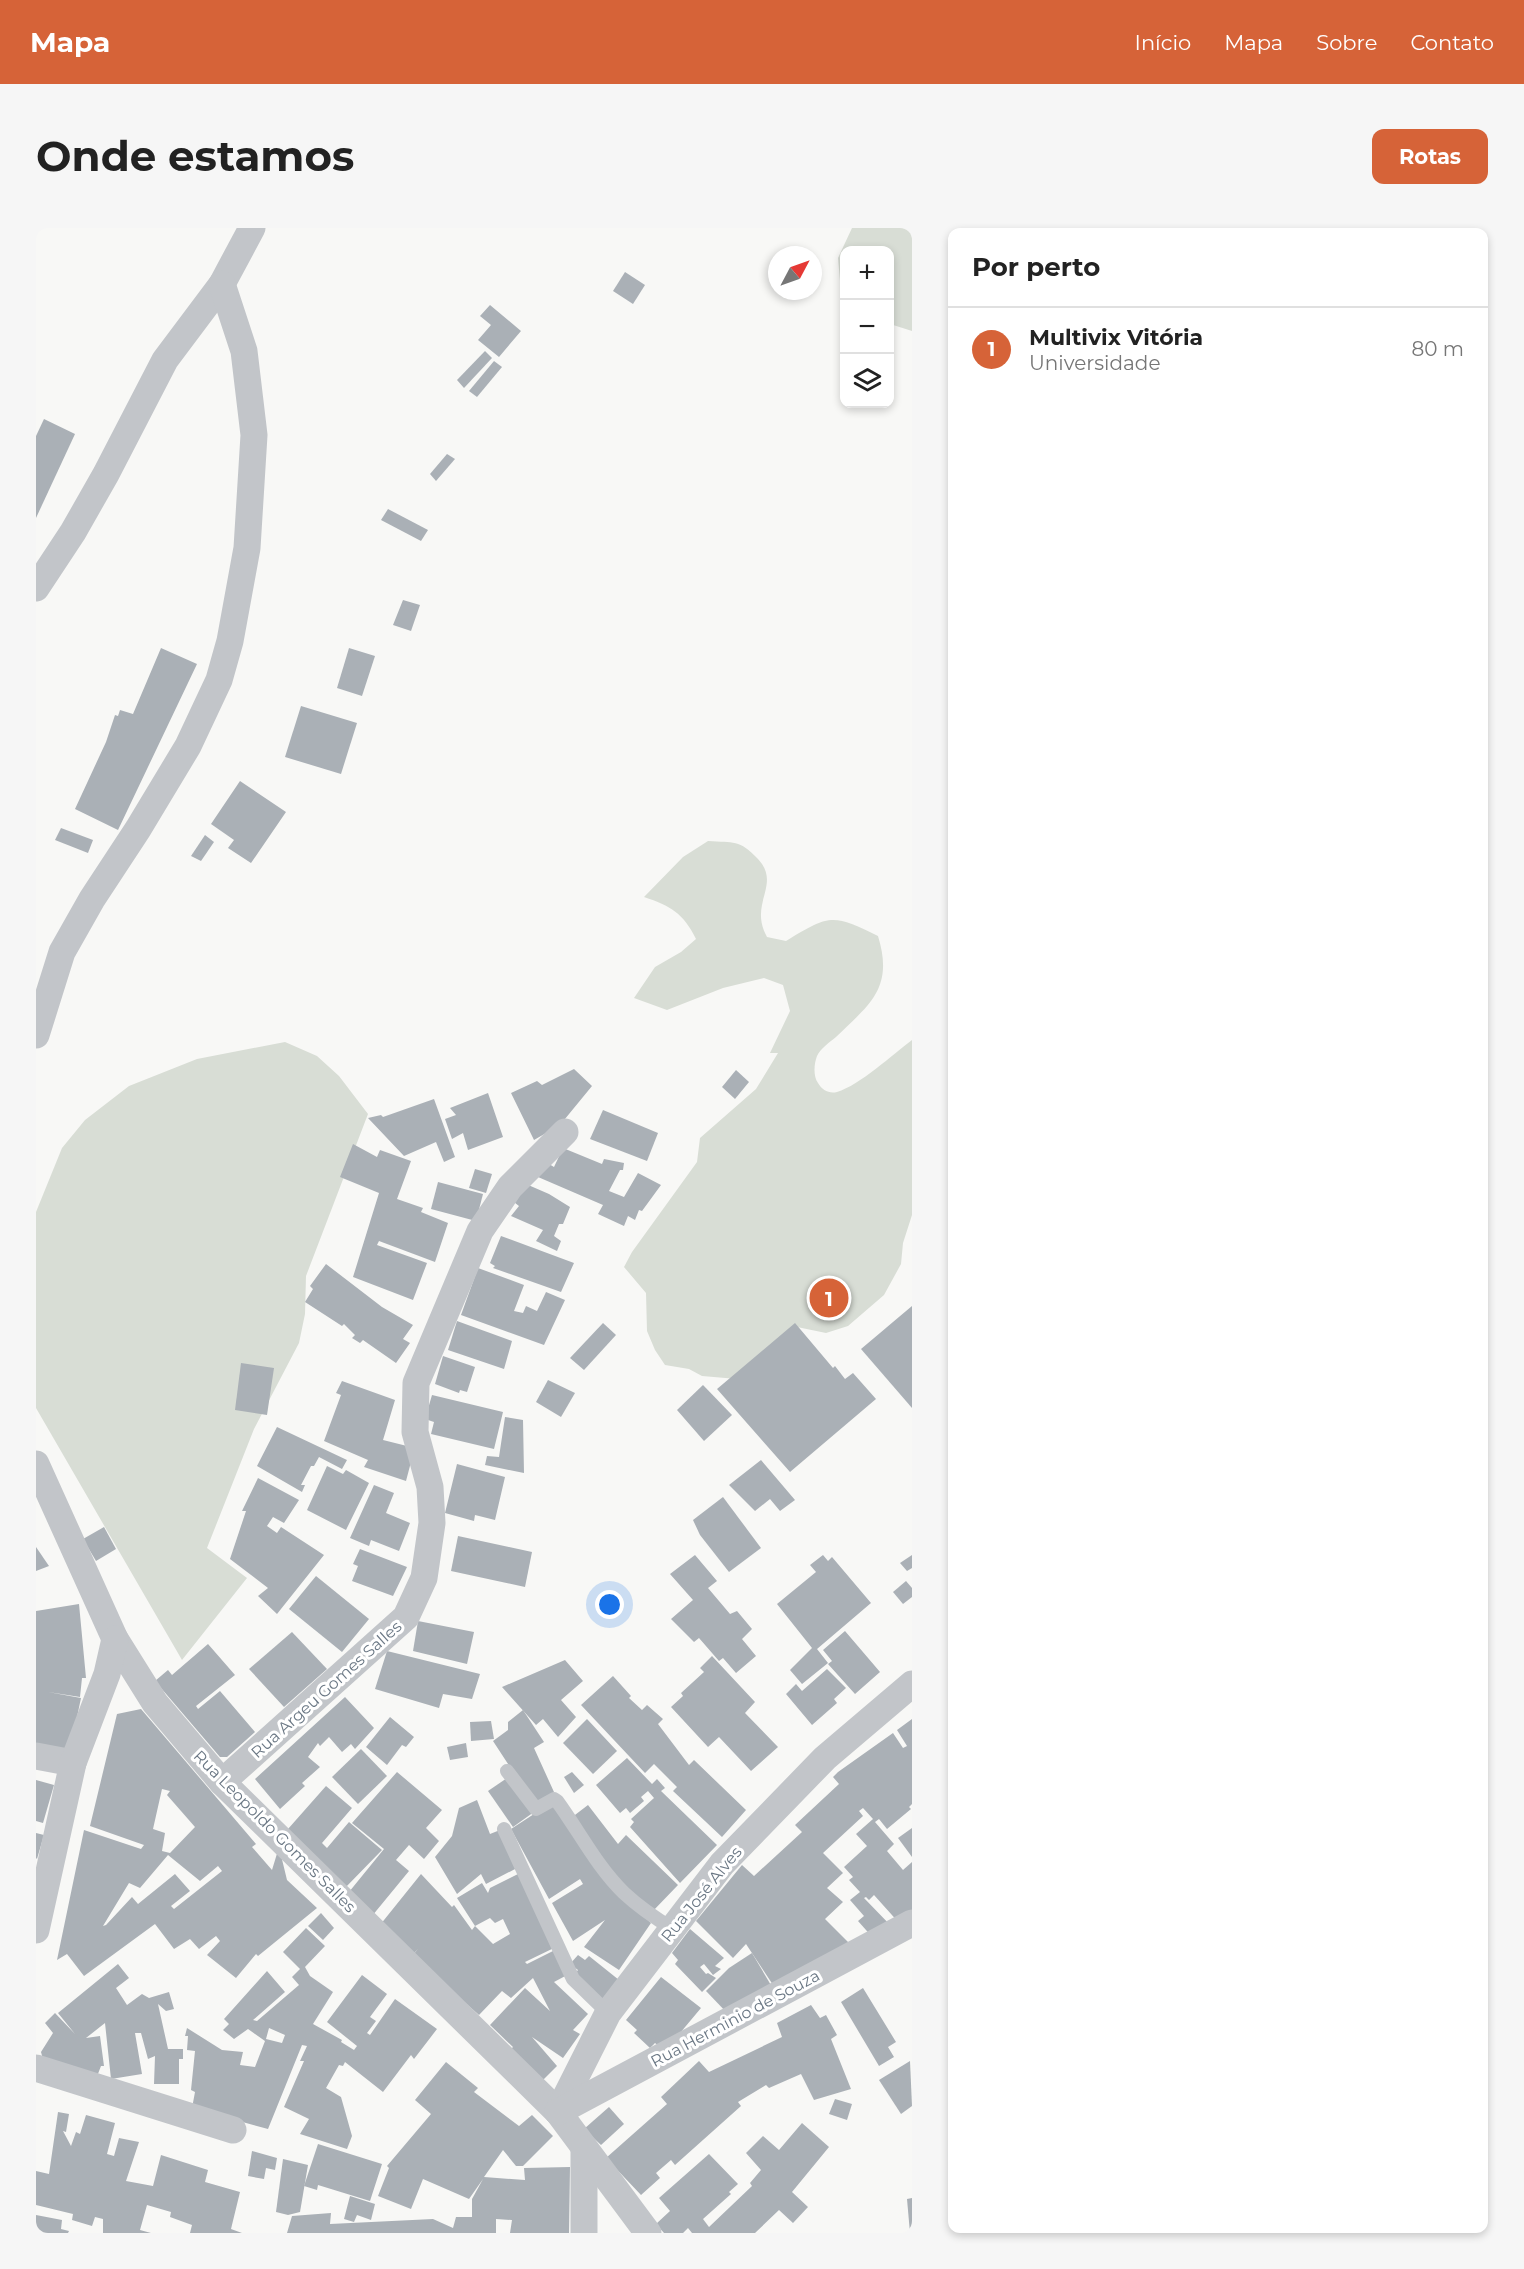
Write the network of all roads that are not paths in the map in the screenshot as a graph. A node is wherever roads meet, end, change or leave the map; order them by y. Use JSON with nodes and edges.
{"nodes":[{"id":1,"x":252,"y":228,"type":"edge"},
{"id":2,"x":222,"y":284,"type":"junction"},
{"id":3,"x":36,"y":588,"type":"edge"},
{"id":4,"x":36,"y":1035,"type":"edge"},
{"id":5,"x":565,"y":1132,"type":"dead end"},
{"id":6,"x":36,"y":1464,"type":"edge"},
{"id":7,"x":115,"y":1639,"type":"junction"},
{"id":8,"x":912,"y":1684,"type":"edge"},
{"id":9,"x":36,"y":1756,"type":"edge"},
{"id":10,"x":73,"y":1763,"type":"junction"},
{"id":11,"x":507,"y":1772,"type":"dead end"},
{"id":12,"x":222,"y":1782,"type":"junction"},
{"id":13,"x":504,"y":1829,"type":"dead end"},
{"id":14,"x":912,"y":1923,"type":"edge"},
{"id":15,"x":673,"y":1929,"type":"junction"},
{"id":16,"x":36,"y":1930,"type":"edge"},
{"id":17,"x":608,"y":2013,"type":"junction"},
{"id":18,"x":36,"y":2068,"type":"edge"},
{"id":19,"x":558,"y":2112,"type":"junction"},
{"id":20,"x":233,"y":2130,"type":"dead end"},
{"id":21,"x":584,"y":2149,"type":"junction"},
{"id":22,"x":584,"y":2233,"type":"edge"},
{"id":23,"x":621,"y":2233,"type":"edge"},
{"id":24,"x":640,"y":2233,"type":"edge"},
{"id":25,"x":648,"y":2233,"type":"edge"}],
"edges":[{"from":1,"to":2,"type":"street"},
{"from":2,"to":3,"type":"street"},
{"from":2,"to":4,"type":"street"},
{"from":5,"to":12,"type":"street","name":"Rua Argeu Gomes Salles"},
{"from":6,"to":7,"type":"street","name":"Rua Leopoldo Gomes Salles"},
{"from":7,"to":10,"type":"street"},
{"from":7,"to":12,"type":"street","name":"Rua Leopoldo Gomes Salles"},
{"from":8,"to":15,"type":"street","name":"Rua José Alves"},
{"from":9,"to":10,"type":"street"},
{"from":10,"to":16,"type":"street"},
{"from":11,"to":15,"type":"lane"},
{"from":12,"to":19,"type":"street","name":"Rua Leopoldo Gomes Salles"},
{"from":13,"to":17,"type":"lane"},
{"from":14,"to":19,"type":"street","name":"Rua Herminio de Souza"},
{"from":15,"to":17,"type":"street","name":"Rua José Alves"},
{"from":17,"to":19,"type":"street","name":"Rua José Alves"},
{"from":18,"to":20,"type":"street"},
{"from":19,"to":21,"type":"street","name":"Rua Leopoldo Gomes Salles"},
{"from":21,"to":22,"type":"street"},
{"from":21,"to":25,"type":"street","name":"Rua Leopoldo Gomes Salles"},
{"from":23,"to":24,"type":"street"}]}
